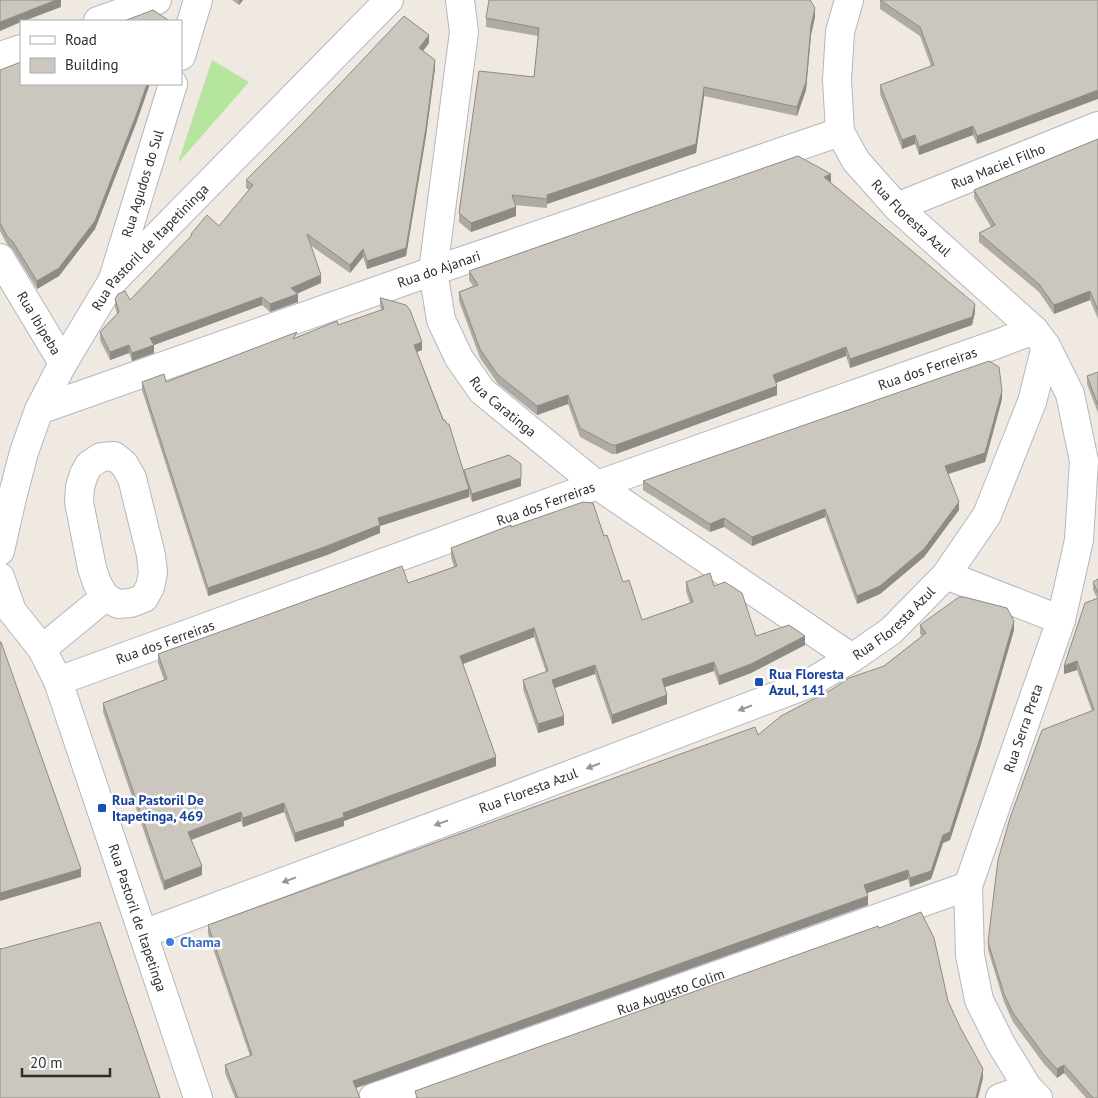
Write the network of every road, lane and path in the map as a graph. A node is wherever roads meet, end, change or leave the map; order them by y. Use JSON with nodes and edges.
{"nodes":[{"id":1,"x":157,"y":0,"type":"edge"},
{"id":2,"x":198,"y":0,"type":"edge"},
{"id":3,"x":389,"y":0,"type":"edge"},
{"id":4,"x":460,"y":0,"type":"edge"},
{"id":5,"x":849,"y":0,"type":"edge"},
{"id":6,"x":101,"y":20,"type":"edge"},
{"id":7,"x":20,"y":49,"type":"edge"},
{"id":8,"x":182,"y":53,"type":"edge"},
{"id":9,"x":0,"y":56,"type":"edge"},
{"id":10,"x":173,"y":85,"type":"edge"},
{"id":11,"x":1098,"y":126,"type":"edge"},
{"id":12,"x":840,"y":132,"type":"junction"},
{"id":13,"x":897,"y":207,"type":"junction"},
{"id":14,"x":0,"y":258,"type":"edge"},
{"id":15,"x":433,"y":271,"type":"junction"},
{"id":16,"x":112,"y":283,"type":"junction"},
{"id":17,"x":1040,"y":338,"type":"junction"},
{"id":18,"x":63,"y":363,"type":"junction"},
{"id":19,"x":39,"y":410,"type":"junction"},
{"id":20,"x":597,"y":485,"type":"junction"},
{"id":21,"x":0,"y":551,"type":"edge"},
{"id":22,"x":946,"y":576,"type":"junction"},
{"id":23,"x":0,"y":577,"type":"edge"},
{"id":24,"x":105,"y":597,"type":"junction"},
{"id":25,"x":6,"y":613,"type":"edge"},
{"id":26,"x":1060,"y":620,"type":"junction"},
{"id":27,"x":42,"y":649,"type":"junction"},
{"id":28,"x":852,"y":658,"type":"junction"},
{"id":29,"x":58,"y":681,"type":"junction"},
{"id":30,"x":968,"y":886,"type":"junction"},
{"id":31,"x":143,"y":934,"type":"junction"},
{"id":32,"x":1033,"y":1093,"type":"edge"},
{"id":33,"x":198,"y":1098,"type":"edge"},
{"id":34,"x":373,"y":1098,"type":"edge"},
{"id":35,"x":1000,"y":1098,"type":"edge"}],
"edges":[{"from":1,"to":6,"type":"street"},
{"from":2,"to":8,"type":"street"},
{"from":3,"to":16,"type":"street","name":"Rua Pastoril de Itapetininga"},
{"from":4,"to":15,"type":"street","name":"Rua Caratinga"},
{"from":5,"to":12,"type":"street","name":"Rua Floresta Azul"},
{"from":7,"to":9,"type":"street"},
{"from":10,"to":16,"type":"street","name":"Rua Agudos do Sul"},
{"from":11,"to":13,"type":"street","name":"Rua Maciel Filho"},
{"from":12,"to":13,"type":"street","name":"Rua Floresta Azul"},
{"from":12,"to":15,"type":"street","name":"Rua do Ajanari"},
{"from":13,"to":17,"type":"street","name":"Rua Floresta Azul"},
{"from":14,"to":18,"type":"street","name":"Rua Ibipeba"},
{"from":15,"to":19,"type":"street","name":"Rua do Ajanari"},
{"from":15,"to":20,"type":"street","name":"Rua Caratinga"},
{"from":16,"to":18,"type":"street","name":"Rua Pastoril de Itapetininga"},
{"from":17,"to":20,"type":"street","name":"Rua dos Ferreiras"},
{"from":17,"to":22,"type":"street","name":"Rua Floresta Azul"},
{"from":17,"to":26,"type":"street","name":"Rua Serra Preta"},
{"from":18,"to":19,"type":"street","name":"Rua Pastoril de Itapetininga"},
{"from":19,"to":21,"type":"street","name":"Rua Pastoril de Itapetininga"},
{"from":20,"to":28,"type":"street","name":"Rua Caratinga"},
{"from":20,"to":29,"type":"street","name":"Rua dos Ferreiras"},
{"from":22,"to":26,"type":"street"},
{"from":22,"to":28,"type":"street","name":"Rua Floresta Azul"},
{"from":23,"to":25,"type":"street","name":"Rua Pastoril de Itapetinga"},
{"from":24,"to":24,"type":"street"},
{"from":24,"to":27,"type":"street"},
{"from":25,"to":27,"type":"street","name":"Rua Pastoril de Itapetinga"},
{"from":26,"to":30,"type":"street","name":"Rua Serra Preta"},
{"from":27,"to":29,"type":"street","name":"Rua Pastoril de Itapetinga"},
{"from":28,"to":31,"type":"street","name":"Rua Floresta Azul","one_way":true},
{"from":29,"to":31,"type":"street","name":"Rua Pastoril de Itapetinga"},
{"from":30,"to":32,"type":"street","name":"Rua Serra Preta"},
{"from":30,"to":34,"type":"street","name":"Rua Augusto Colim"},
{"from":31,"to":33,"type":"street","name":"Rua Pastoril de Itapetinga"},
{"from":32,"to":35,"type":"street"}]}
